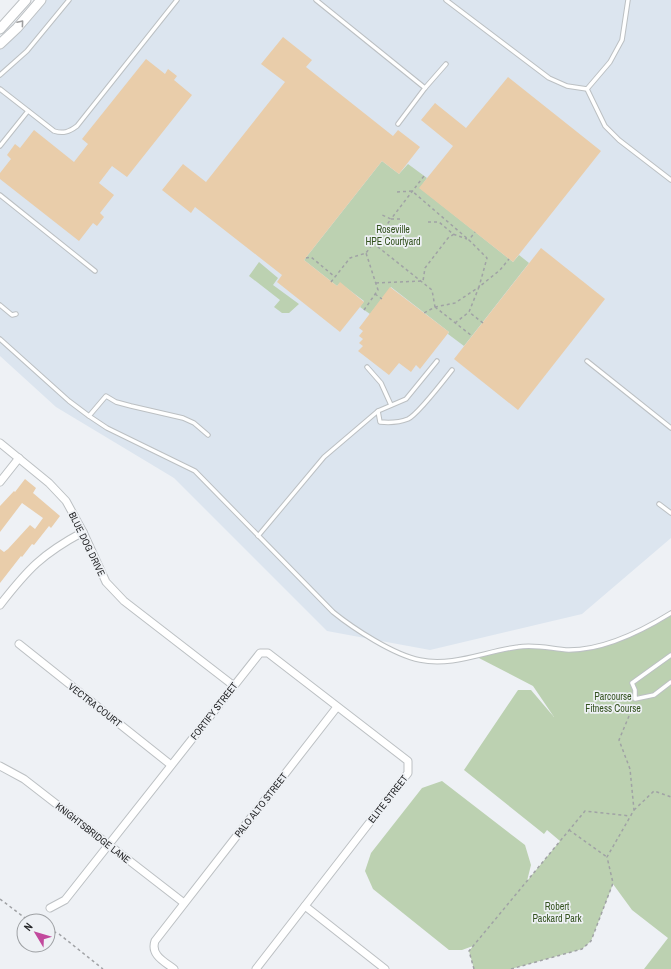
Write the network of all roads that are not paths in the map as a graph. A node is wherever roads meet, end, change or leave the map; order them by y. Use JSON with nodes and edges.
{"nodes":[{"id":1,"x":26,"y":0,"type":"edge"},
{"id":2,"x":41,"y":0,"type":"edge"},
{"id":3,"x":69,"y":0,"type":"edge"},
{"id":4,"x":177,"y":0,"type":"edge"},
{"id":5,"x":316,"y":0,"type":"edge"},
{"id":6,"x":446,"y":0,"type":"edge"},
{"id":7,"x":628,"y":0,"type":"edge"},
{"id":8,"x":0,"y":29,"type":"edge"},
{"id":9,"x":0,"y":44,"type":"edge"},
{"id":10,"x":446,"y":64,"type":"dead end"},
{"id":11,"x":0,"y":75,"type":"edge"},
{"id":12,"x":425,"y":88,"type":"junction"},
{"id":13,"x":0,"y":89,"type":"edge"},
{"id":14,"x":587,"y":89,"type":"junction"},
{"id":15,"x":28,"y":111,"type":"junction"},
{"id":16,"x":398,"y":124,"type":"dead end"},
{"id":17,"x":0,"y":146,"type":"edge"},
{"id":18,"x":671,"y":180,"type":"edge"},
{"id":19,"x":0,"y":195,"type":"edge"},
{"id":20,"x":95,"y":271,"type":"dead end"},
{"id":21,"x":0,"y":305,"type":"edge"},
{"id":22,"x":16,"y":314,"type":"dead end"},
{"id":23,"x":0,"y":339,"type":"edge"},
{"id":24,"x":437,"y":361,"type":"dead end"},
{"id":25,"x":588,"y":361,"type":"dead end"},
{"id":26,"x":367,"y":367,"type":"dead end"},
{"id":27,"x":452,"y":370,"type":"dead end"},
{"id":28,"x":391,"y":405,"type":"junction"},
{"id":29,"x":378,"y":411,"type":"junction"},
{"id":30,"x":89,"y":416,"type":"junction"},
{"id":31,"x":671,"y":428,"type":"edge"},
{"id":32,"x":208,"y":435,"type":"dead end"},
{"id":33,"x":0,"y":443,"type":"edge"},
{"id":34,"x":19,"y":458,"type":"junction"},
{"id":35,"x":0,"y":482,"type":"edge"},
{"id":36,"x":659,"y":504,"type":"dead end"},
{"id":37,"x":671,"y":513,"type":"edge"},
{"id":38,"x":83,"y":532,"type":"junction"},
{"id":39,"x":258,"y":536,"type":"junction"},
{"id":40,"x":0,"y":605,"type":"edge"},
{"id":41,"x":671,"y":613,"type":"edge"},
{"id":42,"x":19,"y":644,"type":"dead end"},
{"id":43,"x":671,"y":655,"type":"edge"},
{"id":44,"x":671,"y":682,"type":"edge"},
{"id":45,"x":234,"y":686,"type":"junction"},
{"id":46,"x":337,"y":707,"type":"junction"},
{"id":47,"x":171,"y":765,"type":"junction"},
{"id":48,"x":0,"y":766,"type":"edge"},
{"id":49,"x":109,"y":845,"type":"junction"},
{"id":50,"x":184,"y":903,"type":"junction"},
{"id":51,"x":305,"y":906,"type":"junction"},
{"id":52,"x":50,"y":908,"type":"dead end"},
{"id":53,"x":174,"y":969,"type":"edge"},
{"id":54,"x":256,"y":969,"type":"edge"},
{"id":55,"x":385,"y":969,"type":"edge"}],
"edges":[{"from":1,"to":8,"type":"street"},
{"from":9,"to":2,"type":"street","one_way":true},
{"from":3,"to":11,"type":"lane"},
{"from":4,"to":15,"type":"lane"},
{"from":5,"to":12,"type":"lane"},
{"from":6,"to":14,"type":"lane"},
{"from":7,"to":14,"type":"lane"},
{"from":10,"to":12,"type":"lane"},
{"from":12,"to":16,"type":"lane"},
{"from":13,"to":15,"type":"lane"},
{"from":14,"to":18,"type":"lane"},
{"from":15,"to":17,"type":"lane"},
{"from":19,"to":20,"type":"lane"},
{"from":21,"to":22,"type":"lane"},
{"from":23,"to":30,"type":"lane"},
{"from":24,"to":28,"type":"lane"},
{"from":25,"to":31,"type":"lane"},
{"from":26,"to":28,"type":"lane"},
{"from":27,"to":29,"type":"lane"},
{"from":28,"to":29,"type":"lane"},
{"from":29,"to":39,"type":"lane"},
{"from":30,"to":32,"type":"lane"},
{"from":30,"to":39,"type":"lane"},
{"from":33,"to":34,"type":"street","name":"BLUE DOG DRIVE"},
{"from":34,"to":35,"type":"street"},
{"from":34,"to":38,"type":"street","name":"BLUE DOG DRIVE"},
{"from":36,"to":37,"type":"lane"},
{"from":38,"to":40,"type":"street"},
{"from":38,"to":45,"type":"street","name":"BLUE DOG DRIVE"},
{"from":39,"to":41,"type":"lane"},
{"from":42,"to":47,"type":"street","name":"VECTRA COURT"},
{"from":43,"to":44,"type":"lane"},
{"from":45,"to":46,"type":"street","name":"FORTIFY STREET"},
{"from":45,"to":47,"type":"street","name":"FORTIFY STREET"},
{"from":46,"to":50,"type":"street","name":"PALO ALTO STREET"},
{"from":46,"to":51,"type":"street","name":"ELITE STREET"},
{"from":47,"to":49,"type":"street","name":"FORTIFY STREET"},
{"from":48,"to":49,"type":"street","name":"KNIGHTSBRIDGE LANE"},
{"from":49,"to":50,"type":"street","name":"KNIGHTSBRIDGE LANE"},
{"from":49,"to":52,"type":"street","name":"FORTIFY STREET"},
{"from":50,"to":53,"type":"street","name":"PALO ALTO STREET"},
{"from":51,"to":54,"type":"street"},
{"from":51,"to":55,"type":"street"}]}
